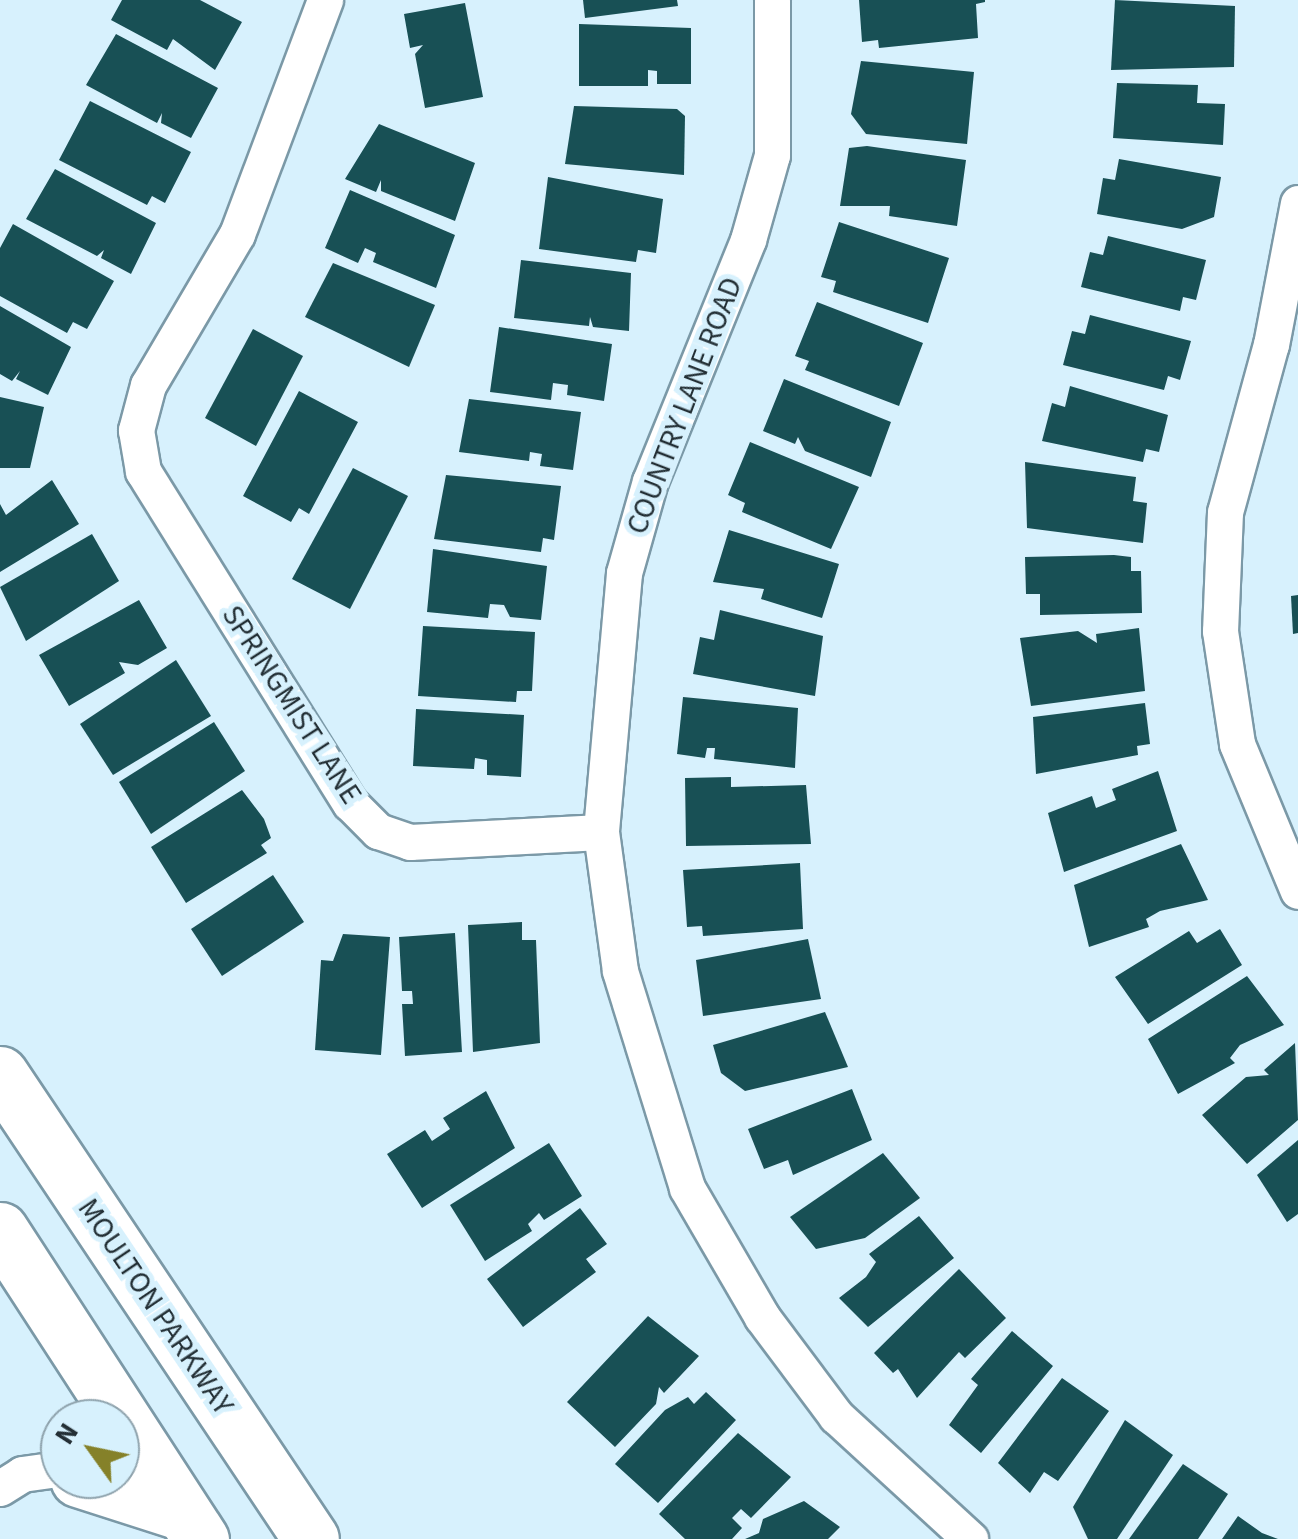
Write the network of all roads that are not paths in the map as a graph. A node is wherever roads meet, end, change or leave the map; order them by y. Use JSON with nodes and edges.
{"nodes":[{"id":1,"x":325,"y":0,"type":"edge"},
{"id":2,"x":772,"y":0,"type":"edge"},
{"id":3,"x":1298,"y":203,"type":"edge"},
{"id":4,"x":601,"y":832,"type":"junction"},
{"id":5,"x":1298,"y":891,"type":"edge"},
{"id":6,"x":0,"y":1074,"type":"edge"},
{"id":7,"x":0,"y":1230,"type":"edge"},
{"id":8,"x":110,"y":1499,"type":"edge"},
{"id":9,"x":191,"y":1526,"type":"edge"},
{"id":10,"x":311,"y":1539,"type":"edge"},
{"id":11,"x":970,"y":1539,"type":"edge"}],
"edges":[{"from":1,"to":4,"type":"street","name":"SPRINGMIST LANE"},
{"from":2,"to":4,"type":"street","name":"COUNTRY LANE ROAD"},
{"from":3,"to":5,"type":"street"},
{"from":4,"to":11,"type":"street","name":"COUNTRY LANE ROAD"},
{"from":6,"to":10,"type":"main road","name":"MOULTON PARKWAY"},
{"from":7,"to":9,"type":"main road"},
{"from":8,"to":9,"type":"main road"}]}
